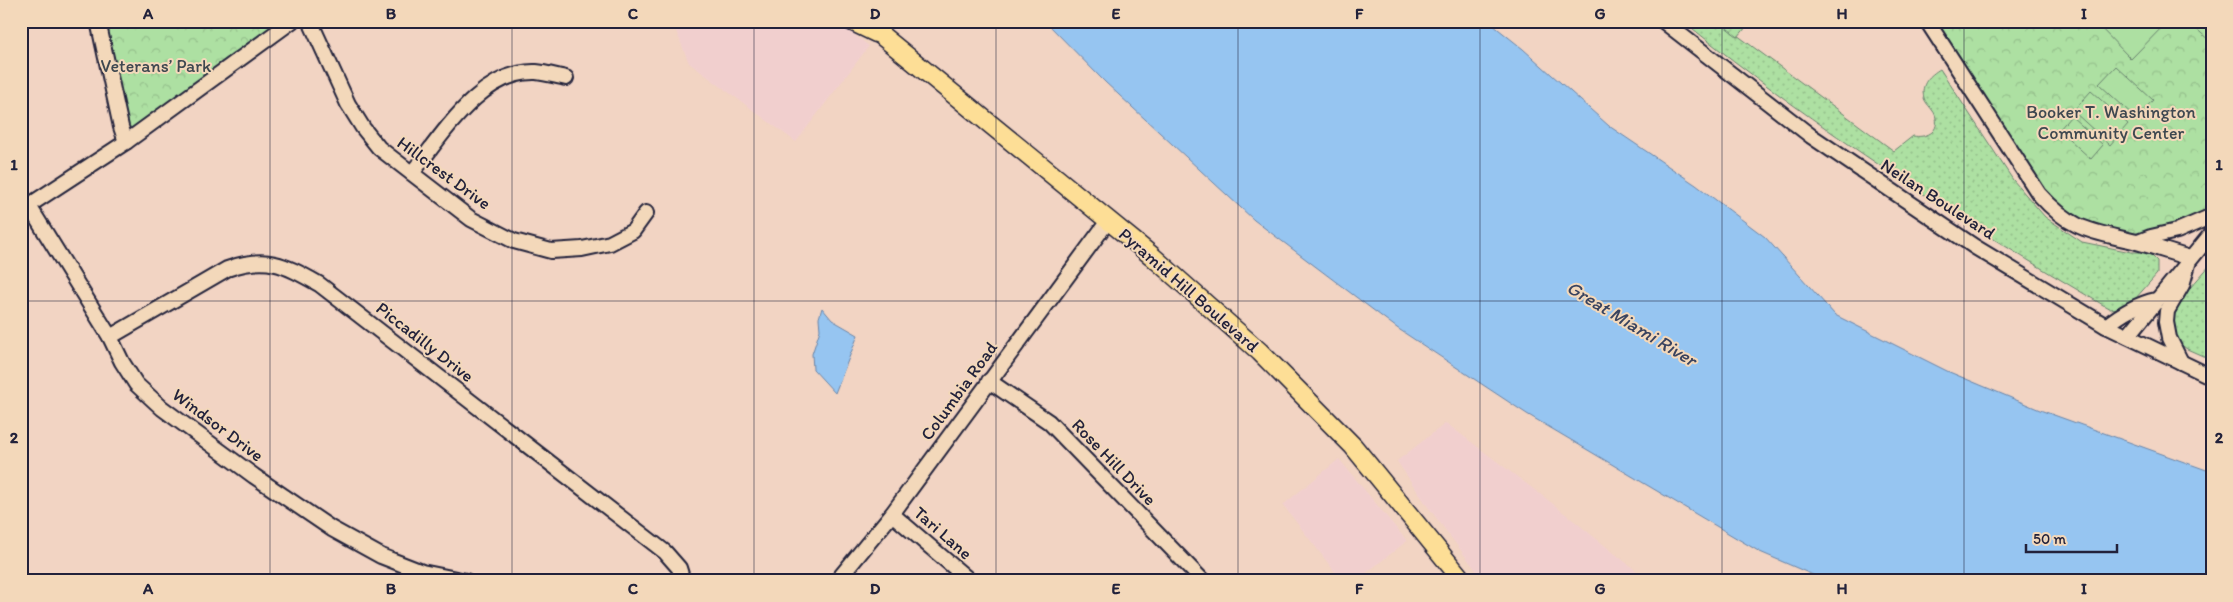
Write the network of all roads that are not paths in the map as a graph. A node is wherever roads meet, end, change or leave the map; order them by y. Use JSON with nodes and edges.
{"nodes":[{"id":1,"x":98,"y":21,"type":"edge"},
{"id":2,"x":292,"y":21,"type":"edge"},
{"id":3,"x":310,"y":21,"type":"edge"},
{"id":4,"x":851,"y":21,"type":"edge"},
{"id":5,"x":867,"y":21,"type":"edge"},
{"id":6,"x":1663,"y":21,"type":"edge"},
{"id":7,"x":1927,"y":21,"type":"edge"},
{"id":8,"x":881,"y":35,"type":"junction"},
{"id":9,"x":566,"y":78,"type":"dead end"},
{"id":10,"x":126,"y":142,"type":"junction"},
{"id":11,"x":412,"y":173,"type":"junction"},
{"id":12,"x":25,"y":208,"type":"edge"},
{"id":13,"x":646,"y":213,"type":"dead end"},
{"id":14,"x":2212,"y":216,"type":"edge"},
{"id":15,"x":1108,"y":220,"type":"junction"},
{"id":16,"x":2212,"y":233,"type":"edge"},
{"id":17,"x":2138,"y":242,"type":"junction"},
{"id":18,"x":2190,"y":258,"type":"junction"},
{"id":19,"x":2156,"y":300,"type":"junction"},
{"id":20,"x":2106,"y":326,"type":"junction"},
{"id":21,"x":2128,"y":336,"type":"junction"},
{"id":22,"x":110,"y":337,"type":"junction"},
{"id":23,"x":2181,"y":362,"type":"junction"},
{"id":24,"x":2212,"y":377,"type":"edge"},
{"id":25,"x":989,"y":381,"type":"junction"},
{"id":26,"x":892,"y":514,"type":"junction"},
{"id":27,"x":466,"y":581,"type":"edge"},
{"id":28,"x":682,"y":581,"type":"edge"},
{"id":29,"x":837,"y":581,"type":"edge"},
{"id":30,"x":970,"y":581,"type":"edge"},
{"id":31,"x":1204,"y":581,"type":"edge"},
{"id":32,"x":1463,"y":581,"type":"edge"}],
"edges":[{"from":1,"to":10,"type":"street"},
{"from":2,"to":10,"type":"street"},
{"from":3,"to":11,"type":"street","name":"Hillcrest Drive"},
{"from":4,"to":8,"type":"main road","name":"Pyramid Hill Boulevard"},
{"from":5,"to":8,"type":"main road","name":"Pyramid Hill Boulevard"},
{"from":6,"to":20,"type":"street","name":"Neilan Boulevard"},
{"from":7,"to":17,"type":"street"},
{"from":8,"to":15,"type":"main road","name":"Pyramid Hill Boulevard"},
{"from":9,"to":11,"type":"street"},
{"from":10,"to":12,"type":"street"},
{"from":11,"to":13,"type":"street","name":"Hillcrest Drive"},
{"from":12,"to":22,"type":"street","name":"Windsor Drive"},
{"from":14,"to":17,"type":"street"},
{"from":15,"to":25,"type":"street","name":"Columbia Road"},
{"from":15,"to":32,"type":"main road","name":"Pyramid Hill Boulevard"},
{"from":16,"to":18,"type":"street"},
{"from":17,"to":18,"type":"street"},
{"from":18,"to":19,"type":"street"},
{"from":18,"to":23,"type":"street"},
{"from":19,"to":20,"type":"street"},
{"from":19,"to":21,"type":"street"},
{"from":20,"to":21,"type":"street","name":"Neilan Boulevard"},
{"from":21,"to":23,"type":"street","name":"Neilan Boulevard"},
{"from":22,"to":27,"type":"street","name":"Windsor Drive"},
{"from":22,"to":28,"type":"street","name":"Piccadilly Drive"},
{"from":23,"to":24,"type":"street","name":"Neilan Boulevard"},
{"from":25,"to":26,"type":"street","name":"Columbia Road"},
{"from":25,"to":31,"type":"street","name":"Rose Hill Drive"},
{"from":26,"to":29,"type":"street","name":"Columbia Road"},
{"from":26,"to":30,"type":"street","name":"Tari Lane"}]}
